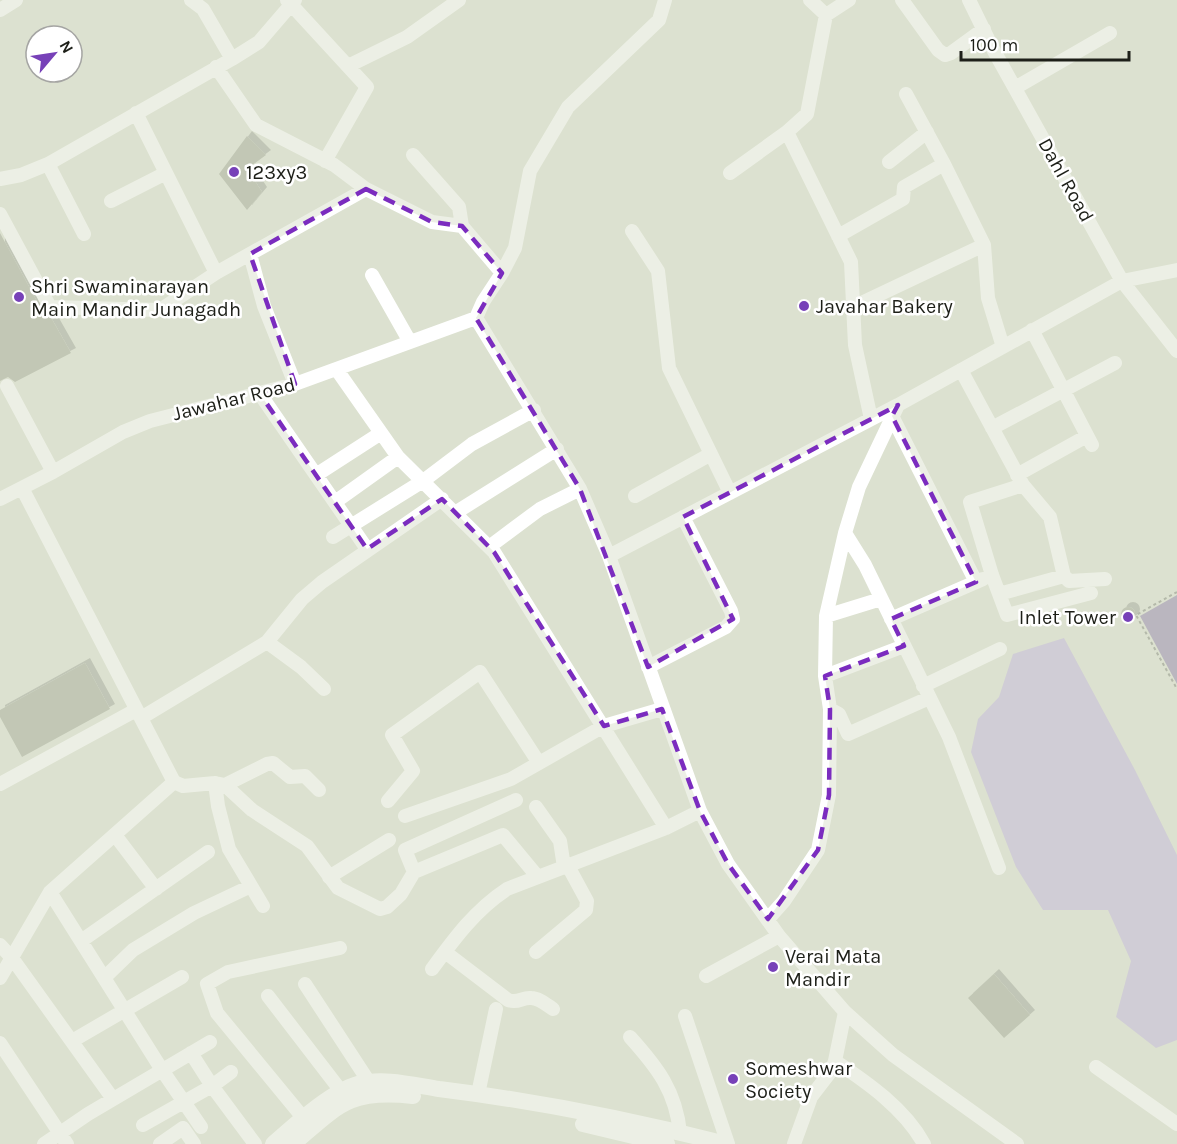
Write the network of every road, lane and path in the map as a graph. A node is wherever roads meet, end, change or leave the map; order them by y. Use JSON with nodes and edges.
{"nodes":[{"id":1,"x":16,"y":0,"type":"edge"},
{"id":2,"x":191,"y":0,"type":"edge"},
{"id":3,"x":459,"y":0,"type":"edge"},
{"id":4,"x":665,"y":0,"type":"edge"},
{"id":5,"x":810,"y":0,"type":"edge"},
{"id":6,"x":849,"y":0,"type":"edge"},
{"id":7,"x":902,"y":0,"type":"edge"},
{"id":8,"x":969,"y":0,"type":"edge"},
{"id":9,"x":291,"y":1,"type":"edge"},
{"id":10,"x":0,"y":10,"type":"edge"},
{"id":11,"x":826,"y":15,"type":"junction"},
{"id":12,"x":984,"y":29,"type":"junction"},
{"id":13,"x":1110,"y":33,"type":"dead end"},
{"id":14,"x":232,"y":59,"type":"junction"},
{"id":15,"x":348,"y":66,"type":"junction"},
{"id":16,"x":216,"y":68,"type":"junction"},
{"id":17,"x":1015,"y":88,"type":"junction"},
{"id":18,"x":906,"y":94,"type":"dead end"},
{"id":19,"x":136,"y":113,"type":"junction"},
{"id":20,"x":787,"y":132,"type":"junction"},
{"id":21,"x":927,"y":132,"type":"junction"},
{"id":22,"x":413,"y":155,"type":"dead end"},
{"id":23,"x":325,"y":161,"type":"junction"},
{"id":24,"x":889,"y":162,"type":"dead end"},
{"id":25,"x":48,"y":164,"type":"junction"},
{"id":26,"x":944,"y":164,"type":"junction"},
{"id":27,"x":166,"y":173,"type":"junction"},
{"id":28,"x":730,"y":174,"type":"dead end"},
{"id":29,"x":2,"y":175,"type":"edge"},
{"id":30,"x":366,"y":189,"type":"junction"},
{"id":31,"x":111,"y":201,"type":"dead end"},
{"id":32,"x":0,"y":214,"type":"edge"},
{"id":33,"x":462,"y":225,"type":"junction"},
{"id":34,"x":632,"y":231,"type":"dead end"},
{"id":35,"x":84,"y":234,"type":"dead end"},
{"id":36,"x":838,"y":236,"type":"junction"},
{"id":37,"x":984,"y":246,"type":"junction"},
{"id":38,"x":250,"y":254,"type":"junction"},
{"id":39,"x":1177,"y":270,"type":"edge"},
{"id":40,"x":216,"y":273,"type":"junction"},
{"id":41,"x":502,"y":273,"type":"junction"},
{"id":42,"x":372,"y":275,"type":"dead end"},
{"id":43,"x":1122,"y":281,"type":"junction"},
{"id":44,"x":853,"y":307,"type":"junction"},
{"id":45,"x":476,"y":318,"type":"junction"},
{"id":46,"x":1032,"y":330,"type":"junction"},
{"id":47,"x":410,"y":342,"type":"junction"},
{"id":48,"x":1003,"y":347,"type":"junction"},
{"id":49,"x":1177,"y":351,"type":"edge"},
{"id":50,"x":1114,"y":363,"type":"dead end"},
{"id":51,"x":337,"y":370,"type":"junction"},
{"id":52,"x":961,"y":370,"type":"junction"},
{"id":53,"x":295,"y":384,"type":"junction"},
{"id":54,"x":7,"y":386,"type":"dead end"},
{"id":55,"x":1064,"y":391,"type":"junction"},
{"id":56,"x":260,"y":394,"type":"junction"},
{"id":57,"x":534,"y":410,"type":"junction"},
{"id":58,"x":895,"y":410,"type":"junction"},
{"id":59,"x":871,"y":419,"type":"junction"},
{"id":60,"x":992,"y":428,"type":"junction"},
{"id":61,"x":381,"y":433,"type":"junction"},
{"id":62,"x":557,"y":449,"type":"junction"},
{"id":63,"x":711,"y":454,"type":"junction"},
{"id":64,"x":398,"y":457,"type":"junction"},
{"id":65,"x":53,"y":472,"type":"junction"},
{"id":66,"x":316,"y":475,"type":"junction"},
{"id":67,"x":1020,"y":480,"type":"junction"},
{"id":68,"x":423,"y":481,"type":"junction"},
{"id":69,"x":22,"y":488,"type":"junction"},
{"id":70,"x":580,"y":489,"type":"junction"},
{"id":71,"x":730,"y":493,"type":"junction"},
{"id":72,"x":635,"y":496,"type":"dead end"},
{"id":73,"x":0,"y":499,"type":"edge"},
{"id":74,"x":442,"y":499,"type":"junction"},
{"id":75,"x":335,"y":502,"type":"junction"},
{"id":76,"x":456,"y":513,"type":"junction"},
{"id":77,"x":683,"y":517,"type":"junction"},
{"id":78,"x":351,"y":525,"type":"junction"},
{"id":79,"x":845,"y":533,"type":"junction"},
{"id":80,"x":333,"y":537,"type":"dead end"},
{"id":81,"x":489,"y":547,"type":"junction"},
{"id":82,"x":367,"y":549,"type":"junction"},
{"id":83,"x":609,"y":556,"type":"junction"},
{"id":84,"x":992,"y":575,"type":"junction"},
{"id":85,"x":1064,"y":576,"type":"junction"},
{"id":86,"x":1105,"y":579,"type":"dead end"},
{"id":87,"x":976,"y":582,"type":"junction"},
{"id":88,"x":1177,"y":592,"type":"edge"},
{"id":89,"x":1092,"y":593,"type":"dead end"},
{"id":90,"x":999,"y":594,"type":"junction"},
{"id":91,"x":881,"y":599,"type":"junction"},
{"id":92,"x":826,"y":616,"type":"junction"},
{"id":93,"x":891,"y":619,"type":"junction"},
{"id":94,"x":267,"y":642,"type":"junction"},
{"id":95,"x":904,"y":646,"type":"junction"},
{"id":96,"x":1000,"y":649,"type":"dead end"},
{"id":97,"x":648,"y":667,"type":"junction"},
{"id":98,"x":825,"y":676,"type":"junction"},
{"id":99,"x":1176,"y":683,"type":"edge"},
{"id":100,"x":324,"y":689,"type":"dead end"},
{"id":101,"x":1177,"y":689,"type":"edge"},
{"id":102,"x":926,"y":692,"type":"junction"},
{"id":103,"x":662,"y":709,"type":"junction"},
{"id":104,"x":830,"y":709,"type":"junction"},
{"id":105,"x":139,"y":714,"type":"junction"},
{"id":106,"x":604,"y":726,"type":"junction"},
{"id":107,"x":539,"y":764,"type":"junction"},
{"id":108,"x":174,"y":782,"type":"junction"},
{"id":109,"x":0,"y":784,"type":"edge"},
{"id":110,"x":220,"y":784,"type":"junction"},
{"id":111,"x":319,"y":790,"type":"dead end"},
{"id":112,"x":516,"y":800,"type":"dead end"},
{"id":113,"x":388,"y":801,"type":"dead end"},
{"id":114,"x":536,"y":807,"type":"dead end"},
{"id":115,"x":700,"y":811,"type":"junction"},
{"id":116,"x":405,"y":816,"type":"dead end"},
{"id":117,"x":666,"y":828,"type":"junction"},
{"id":118,"x":115,"y":835,"type":"junction"},
{"id":119,"x":389,"y":840,"type":"dead end"},
{"id":120,"x":208,"y":852,"type":"dead end"},
{"id":121,"x":566,"y":867,"type":"junction"},
{"id":122,"x":999,"y":868,"type":"dead end"},
{"id":123,"x":414,"y":872,"type":"junction"},
{"id":124,"x":537,"y":876,"type":"junction"},
{"id":125,"x":329,"y":877,"type":"junction"},
{"id":126,"x":251,"y":886,"type":"junction"},
{"id":127,"x":156,"y":889,"type":"junction"},
{"id":128,"x":50,"y":892,"type":"junction"},
{"id":129,"x":263,"y":906,"type":"dead end"},
{"id":130,"x":768,"y":919,"type":"junction"},
{"id":131,"x":779,"y":936,"type":"junction"},
{"id":132,"x":81,"y":941,"type":"junction"},
{"id":133,"x":0,"y":945,"type":"edge"},
{"id":134,"x":340,"y":948,"type":"dead end"},
{"id":135,"x":445,"y":952,"type":"junction"},
{"id":136,"x":536,"y":952,"type":"dead end"},
{"id":137,"x":12,"y":958,"type":"junction"},
{"id":138,"x":432,"y":969,"type":"dead end"},
{"id":139,"x":706,"y":976,"type":"dead end"},
{"id":140,"x":182,"y":977,"type":"dead end"},
{"id":141,"x":0,"y":978,"type":"edge"},
{"id":142,"x":104,"y":978,"type":"junction"},
{"id":143,"x":305,"y":984,"type":"dead end"},
{"id":144,"x":268,"y":996,"type":"dead end"},
{"id":145,"x":124,"y":1009,"type":"junction"},
{"id":146,"x":496,"y":1009,"type":"dead end"},
{"id":147,"x":553,"y":1009,"type":"dead end"},
{"id":148,"x":845,"y":1012,"type":"junction"},
{"id":149,"x":685,"y":1016,"type":"dead end"},
{"id":150,"x":630,"y":1036,"type":"dead end"},
{"id":151,"x":72,"y":1041,"type":"junction"},
{"id":152,"x":210,"y":1042,"type":"dead end"},
{"id":153,"x":0,"y":1043,"type":"edge"},
{"id":154,"x":191,"y":1053,"type":"junction"},
{"id":155,"x":835,"y":1061,"type":"junction"},
{"id":156,"x":1096,"y":1067,"type":"dead end"},
{"id":157,"x":162,"y":1070,"type":"junction"},
{"id":158,"x":231,"y":1072,"type":"dead end"},
{"id":159,"x":369,"y":1082,"type":"junction"},
{"id":160,"x":212,"y":1086,"type":"junction"},
{"id":161,"x":341,"y":1091,"type":"junction"},
{"id":162,"x":478,"y":1094,"type":"junction"},
{"id":163,"x":113,"y":1099,"type":"junction"},
{"id":164,"x":185,"y":1102,"type":"junction"},
{"id":165,"x":568,"y":1115,"type":"junction"},
{"id":166,"x":307,"y":1123,"type":"junction"},
{"id":167,"x":1177,"y":1124,"type":"edge"},
{"id":168,"x":143,"y":1125,"type":"dead end"},
{"id":169,"x":201,"y":1126,"type":"dead end"},
{"id":170,"x":680,"y":1133,"type":"junction"},
{"id":171,"x":64,"y":1138,"type":"edge"},
{"id":172,"x":44,"y":1144,"type":"edge"},
{"id":173,"x":160,"y":1144,"type":"edge"},
{"id":174,"x":194,"y":1144,"type":"edge"},
{"id":175,"x":255,"y":1144,"type":"edge"},
{"id":176,"x":273,"y":1144,"type":"edge"},
{"id":177,"x":293,"y":1144,"type":"edge"},
{"id":178,"x":667,"y":1144,"type":"edge"},
{"id":179,"x":727,"y":1144,"type":"edge"},
{"id":180,"x":794,"y":1144,"type":"edge"},
{"id":181,"x":924,"y":1144,"type":"edge"},
{"id":182,"x":1017,"y":1144,"type":"edge"}],
"edges":[{"from":1,"to":10,"type":"street"},
{"from":2,"to":14,"type":"street"},
{"from":3,"to":15,"type":"street"},
{"from":4,"to":41,"type":"street"},
{"from":5,"to":11,"type":"street"},
{"from":6,"to":11,"type":"street"},
{"from":7,"to":12,"type":"street"},
{"from":8,"to":12,"type":"street","name":"Dahl Road"},
{"from":9,"to":14,"type":"street"},
{"from":9,"to":15,"type":"street"},
{"from":11,"to":20,"type":"street"},
{"from":12,"to":17,"type":"street","name":"Dahl Road"},
{"from":13,"to":17,"type":"street"},
{"from":14,"to":16,"type":"street"},
{"from":15,"to":23,"type":"street"},
{"from":16,"to":19,"type":"street"},
{"from":16,"to":23,"type":"street"},
{"from":17,"to":43,"type":"street","name":"Dahl Road"},
{"from":18,"to":21,"type":"street"},
{"from":19,"to":25,"type":"street"},
{"from":19,"to":27,"type":"street"},
{"from":20,"to":28,"type":"street"},
{"from":20,"to":36,"type":"street"},
{"from":21,"to":24,"type":"street"},
{"from":21,"to":26,"type":"street"},
{"from":22,"to":33,"type":"street"},
{"from":23,"to":30,"type":"street"},
{"from":25,"to":29,"type":"street"},
{"from":25,"to":35,"type":"street"},
{"from":26,"to":36,"type":"street"},
{"from":26,"to":37,"type":"street"},
{"from":27,"to":31,"type":"street"},
{"from":27,"to":40,"type":"street"},
{"from":30,"to":33,"type":"street"},
{"from":30,"to":38,"type":"street"},
{"from":32,"to":40,"type":"street"},
{"from":33,"to":41,"type":"street"},
{"from":34,"to":63,"type":"street"},
{"from":36,"to":44,"type":"street"},
{"from":37,"to":44,"type":"street"},
{"from":37,"to":48,"type":"street"},
{"from":38,"to":40,"type":"street"},
{"from":38,"to":53,"type":"street"},
{"from":39,"to":43,"type":"street"},
{"from":41,"to":45,"type":"street"},
{"from":42,"to":47,"type":"street"},
{"from":43,"to":46,"type":"street"},
{"from":43,"to":49,"type":"street","name":"Dahl Road"},
{"from":44,"to":59,"type":"street"},
{"from":45,"to":47,"type":"street","name":"Jawahar Road"},
{"from":45,"to":57,"type":"street"},
{"from":46,"to":48,"type":"street"},
{"from":46,"to":55,"type":"street"},
{"from":47,"to":51,"type":"street","name":"Jawahar Road"},
{"from":48,"to":52,"type":"street"},
{"from":50,"to":55,"type":"street"},
{"from":51,"to":53,"type":"street","name":"Jawahar Road"},
{"from":51,"to":61,"type":"street"},
{"from":52,"to":58,"type":"street"},
{"from":52,"to":60,"type":"street"},
{"from":53,"to":56,"type":"street","name":"Jawahar Road"},
{"from":54,"to":65,"type":"street"},
{"from":55,"to":60,"type":"street"},
{"from":55,"to":67,"type":"street"},
{"from":56,"to":65,"type":"street","name":"Jawahar Road"},
{"from":56,"to":66,"type":"street"},
{"from":57,"to":62,"type":"street"},
{"from":57,"to":68,"type":"street"},
{"from":58,"to":59,"type":"street"},
{"from":58,"to":79,"type":"street"},
{"from":58,"to":87,"type":"street"},
{"from":59,"to":71,"type":"street"},
{"from":60,"to":67,"type":"street"},
{"from":61,"to":64,"type":"street"},
{"from":61,"to":66,"type":"street"},
{"from":62,"to":70,"type":"street"},
{"from":62,"to":76,"type":"street"},
{"from":63,"to":71,"type":"street"},
{"from":63,"to":72,"type":"street"},
{"from":64,"to":68,"type":"street"},
{"from":64,"to":75,"type":"street"},
{"from":65,"to":69,"type":"street","name":"Jawahar Road"},
{"from":66,"to":75,"type":"street"},
{"from":67,"to":84,"type":"street"},
{"from":67,"to":85,"type":"street"},
{"from":68,"to":74,"type":"street"},
{"from":68,"to":78,"type":"street"},
{"from":69,"to":73,"type":"street","name":"Jawahar Road"},
{"from":69,"to":105,"type":"street"},
{"from":70,"to":81,"type":"street"},
{"from":70,"to":83,"type":"street"},
{"from":71,"to":77,"type":"street"},
{"from":74,"to":76,"type":"street"},
{"from":74,"to":82,"type":"street"},
{"from":75,"to":78,"type":"street"},
{"from":76,"to":81,"type":"street"},
{"from":77,"to":83,"type":"street"},
{"from":77,"to":97,"type":"street"},
{"from":78,"to":80,"type":"street"},
{"from":78,"to":82,"type":"street"},
{"from":79,"to":91,"type":"street"},
{"from":79,"to":92,"type":"street"},
{"from":81,"to":106,"type":"street"},
{"from":82,"to":94,"type":"street"},
{"from":83,"to":97,"type":"street"},
{"from":84,"to":87,"type":"street"},
{"from":84,"to":90,"type":"street"},
{"from":85,"to":86,"type":"street"},
{"from":85,"to":90,"type":"street"},
{"from":87,"to":93,"type":"street"},
{"from":88,"to":99,"type":"path"},
{"from":89,"to":90,"type":"street"},
{"from":91,"to":92,"type":"street"},
{"from":91,"to":93,"type":"street"},
{"from":92,"to":98,"type":"street"},
{"from":93,"to":95,"type":"street"},
{"from":94,"to":100,"type":"street"},
{"from":94,"to":105,"type":"street"},
{"from":95,"to":98,"type":"street"},
{"from":95,"to":102,"type":"street"},
{"from":96,"to":102,"type":"street"},
{"from":97,"to":103,"type":"street"},
{"from":98,"to":104,"type":"street"},
{"from":99,"to":101,"type":"path"},
{"from":102,"to":104,"type":"street"},
{"from":102,"to":122,"type":"street"},
{"from":103,"to":106,"type":"street"},
{"from":103,"to":115,"type":"street"},
{"from":104,"to":130,"type":"street"},
{"from":105,"to":108,"type":"street"},
{"from":105,"to":109,"type":"street"},
{"from":106,"to":107,"type":"street"},
{"from":106,"to":117,"type":"street"},
{"from":107,"to":113,"type":"street"},
{"from":107,"to":116,"type":"street"},
{"from":108,"to":110,"type":"street"},
{"from":108,"to":118,"type":"street"},
{"from":110,"to":111,"type":"street"},
{"from":110,"to":125,"type":"street"},
{"from":110,"to":126,"type":"street"},
{"from":112,"to":123,"type":"street"},
{"from":114,"to":121,"type":"street"},
{"from":115,"to":117,"type":"street"},
{"from":115,"to":130,"type":"street"},
{"from":117,"to":121,"type":"street"},
{"from":118,"to":127,"type":"street"},
{"from":118,"to":128,"type":"street"},
{"from":119,"to":125,"type":"street"},
{"from":120,"to":127,"type":"street"},
{"from":121,"to":124,"type":"street"},
{"from":121,"to":136,"type":"street"},
{"from":123,"to":124,"type":"street"},
{"from":123,"to":125,"type":"street"},
{"from":124,"to":135,"type":"street"},
{"from":126,"to":129,"type":"street"},
{"from":126,"to":142,"type":"street"},
{"from":127,"to":132,"type":"street"},
{"from":128,"to":132,"type":"street"},
{"from":128,"to":137,"type":"street"},
{"from":130,"to":131,"type":"street"},
{"from":131,"to":139,"type":"street"},
{"from":131,"to":148,"type":"street"},
{"from":132,"to":142,"type":"street"},
{"from":133,"to":137,"type":"street"},
{"from":134,"to":166,"type":"street"},
{"from":135,"to":138,"type":"street"},
{"from":135,"to":147,"type":"street"},
{"from":137,"to":141,"type":"street"},
{"from":137,"to":151,"type":"street"},
{"from":140,"to":145,"type":"street"},
{"from":142,"to":145,"type":"street"},
{"from":143,"to":159,"type":"street"},
{"from":144,"to":161,"type":"street"},
{"from":145,"to":151,"type":"street"},
{"from":145,"to":157,"type":"street"},
{"from":146,"to":162,"type":"street"},
{"from":148,"to":155,"type":"street"},
{"from":148,"to":182,"type":"street"},
{"from":149,"to":179,"type":"street"},
{"from":150,"to":170,"type":"street"},
{"from":151,"to":163,"type":"street"},
{"from":152,"to":154,"type":"street"},
{"from":153,"to":171,"type":"street"},
{"from":154,"to":157,"type":"street"},
{"from":154,"to":160,"type":"street"},
{"from":155,"to":180,"type":"street"},
{"from":155,"to":181,"type":"street"},
{"from":156,"to":167,"type":"street"},
{"from":157,"to":163,"type":"street"},
{"from":157,"to":164,"type":"street"},
{"from":158,"to":160,"type":"street"},
{"from":159,"to":161,"type":"main road"},
{"from":159,"to":162,"type":"main road"},
{"from":160,"to":164,"type":"street"},
{"from":160,"to":175,"type":"street"},
{"from":161,"to":166,"type":"main road"},
{"from":162,"to":165,"type":"main road"},
{"from":163,"to":171,"type":"street"},
{"from":164,"to":168,"type":"street"},
{"from":164,"to":169,"type":"street"},
{"from":165,"to":166,"type":"main road"},
{"from":165,"to":170,"type":"main road"},
{"from":165,"to":178,"type":"main road"},
{"from":166,"to":176,"type":"main road"},
{"from":166,"to":177,"type":"main road"},
{"from":170,"to":179,"type":"main road"},
{"from":171,"to":172,"type":"street"},
{"from":173,"to":174,"type":"street"}]}
